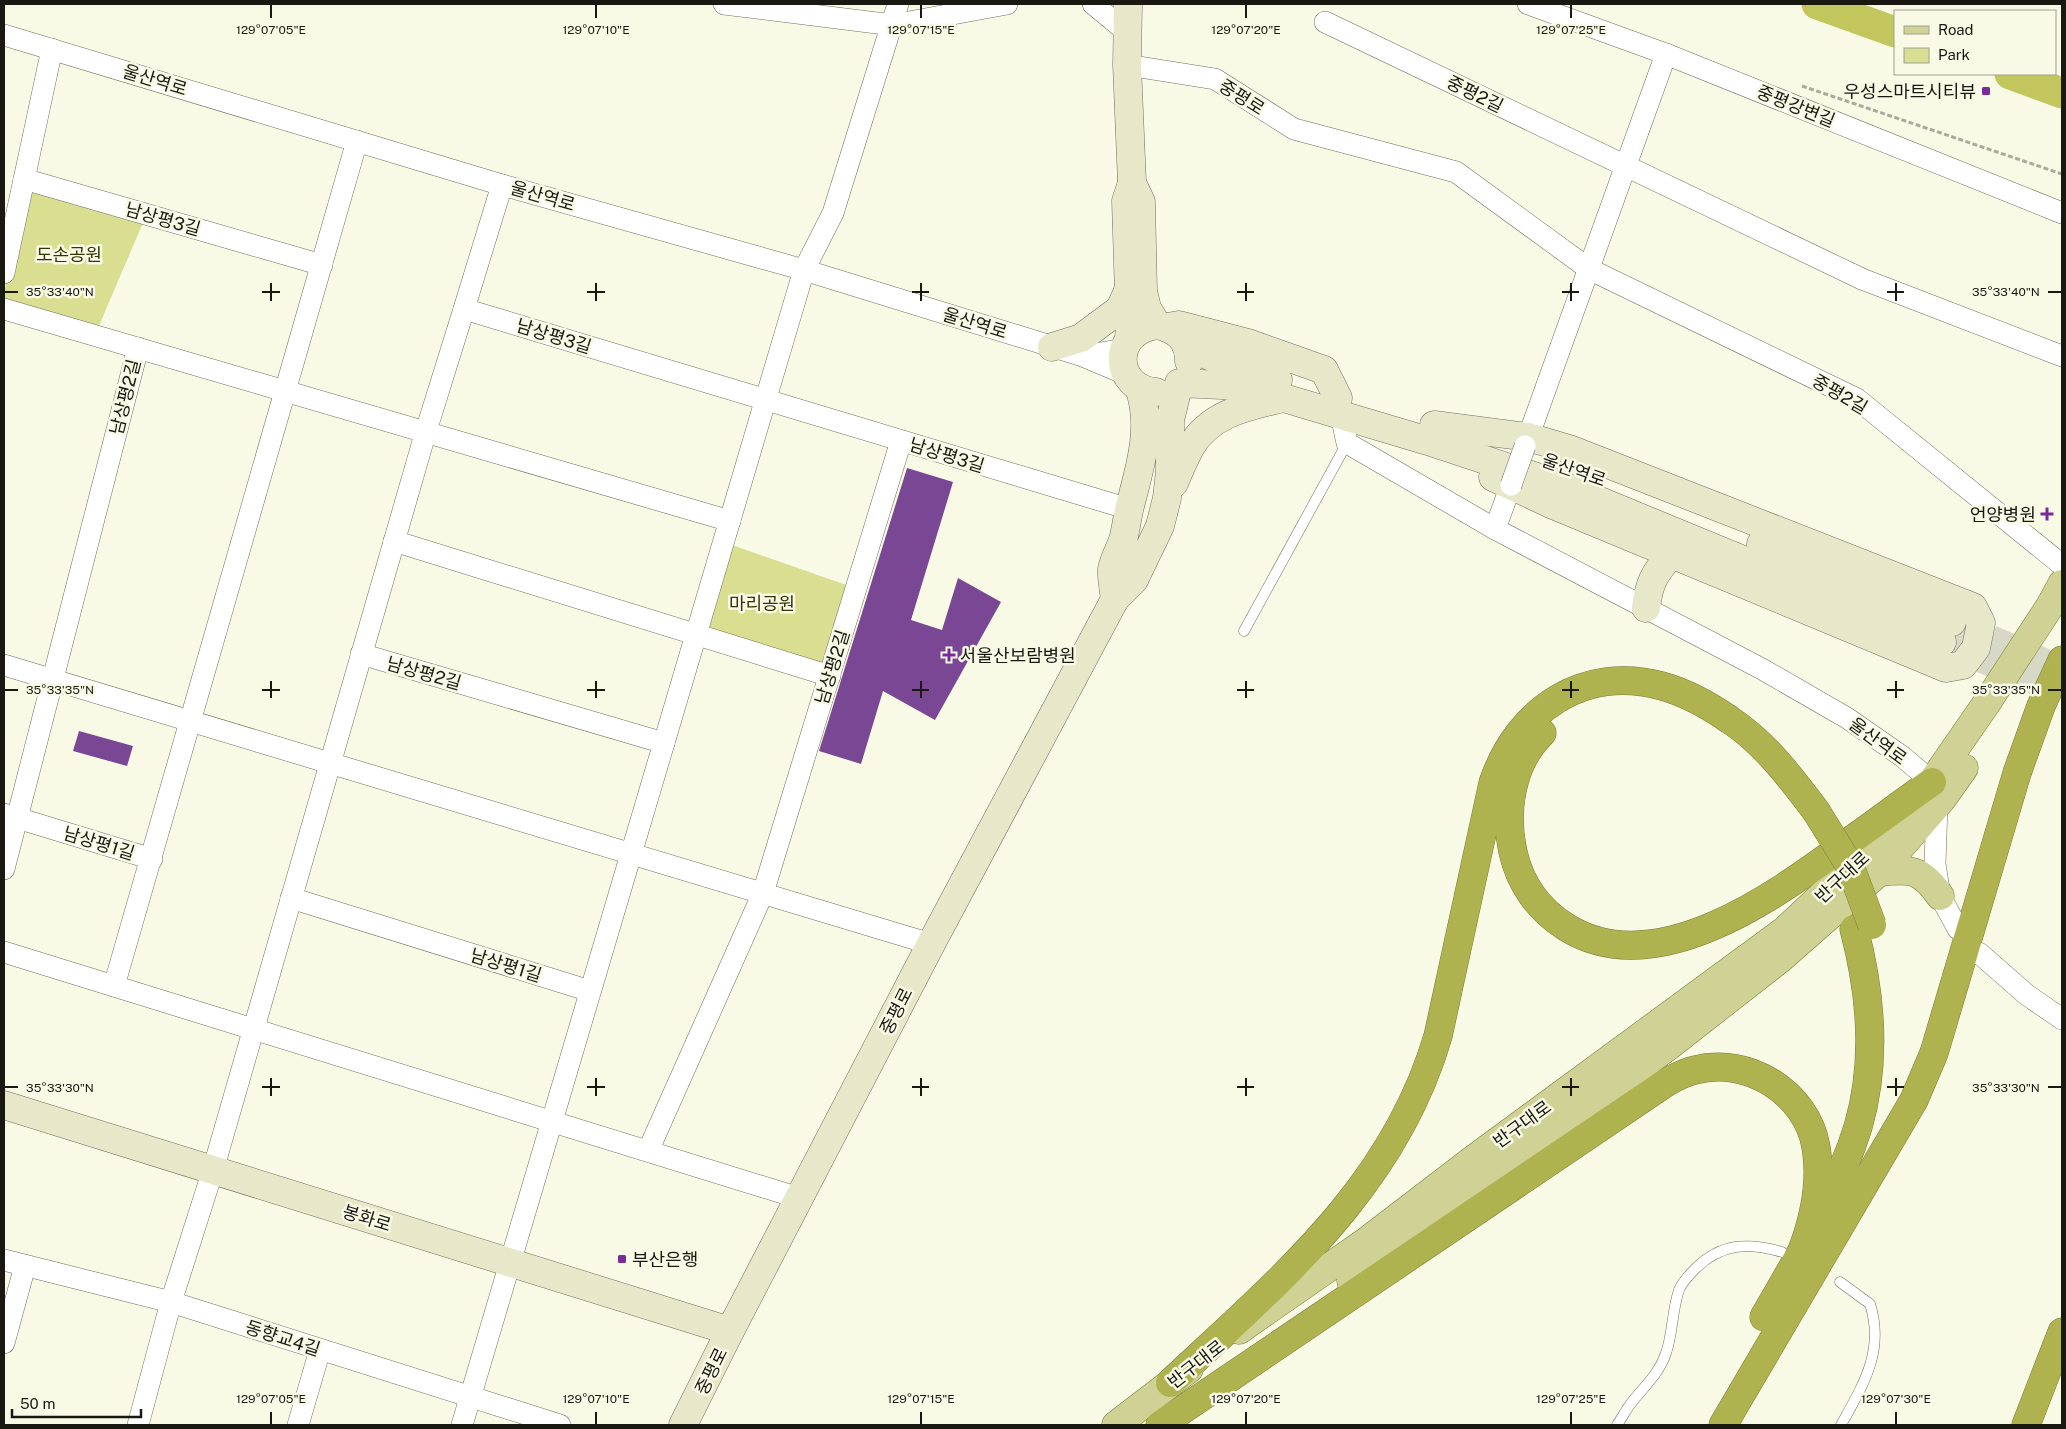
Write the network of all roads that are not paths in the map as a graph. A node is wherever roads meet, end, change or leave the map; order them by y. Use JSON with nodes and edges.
{"nodes":[{"id":1,"x":724,"y":4,"type":"edge"},
{"id":2,"x":898,"y":4,"type":"edge"},
{"id":3,"x":1007,"y":4,"type":"edge"},
{"id":4,"x":1092,"y":4,"type":"edge"},
{"id":5,"x":1128,"y":4,"type":"edge"},
{"id":6,"x":1528,"y":4,"type":"edge"},
{"id":7,"x":1325,"y":22,"type":"dead end"},
{"id":8,"x":893,"y":25,"type":"junction"},
{"id":9,"x":1127,"y":32,"type":"junction"},
{"id":10,"x":4,"y":35,"type":"edge"},
{"id":11,"x":52,"y":49,"type":"junction"},
{"id":12,"x":1666,"y":54,"type":"junction"},
{"id":13,"x":1127,"y":65,"type":"junction"},
{"id":14,"x":1294,"y":129,"type":"joint"},
{"id":15,"x":357,"y":141,"type":"junction"},
{"id":16,"x":1626,"y":166,"type":"junction"},
{"id":17,"x":24,"y":179,"type":"junction"},
{"id":18,"x":1132,"y":183,"type":"junction"},
{"id":19,"x":502,"y":185,"type":"junction"},
{"id":20,"x":2062,"y":213,"type":"edge"},
{"id":21,"x":322,"y":265,"type":"junction"},
{"id":22,"x":1589,"y":269,"type":"junction"},
{"id":23,"x":804,"y":270,"type":"junction"},
{"id":24,"x":4,"y":274,"type":"edge"},
{"id":25,"x":1128,"y":291,"type":"junction"},
{"id":26,"x":4,"y":309,"type":"edge"},
{"id":27,"x":464,"y":309,"type":"junction"},
{"id":28,"x":1171,"y":332,"type":"junction"},
{"id":29,"x":1052,"y":347,"type":"junction"},
{"id":30,"x":138,"y":348,"type":"junction"},
{"id":31,"x":2062,"y":356,"type":"edge"},
{"id":32,"x":1130,"y":363,"type":"junction"},
{"id":33,"x":1179,"y":383,"type":"junction"},
{"id":34,"x":286,"y":390,"type":"junction"},
{"id":35,"x":1282,"y":398,"type":"junction"},
{"id":36,"x":766,"y":400,"type":"junction"},
{"id":37,"x":1339,"y":407,"type":"junction"},
{"id":38,"x":426,"y":431,"type":"junction"},
{"id":39,"x":1431,"y":433,"type":"junction"},
{"id":40,"x":901,"y":441,"type":"junction"},
{"id":41,"x":1527,"y":442,"type":"junction"},
{"id":42,"x":1347,"y":443,"type":"junction"},
{"id":43,"x":1511,"y":486,"type":"junction"},
{"id":44,"x":1166,"y":498,"type":"junction"},
{"id":45,"x":1129,"y":509,"type":"junction"},
{"id":46,"x":730,"y":521,"type":"junction"},
{"id":47,"x":1496,"y":529,"type":"junction"},
{"id":48,"x":394,"y":541,"type":"junction"},
{"id":49,"x":1672,"y":554,"type":"junction"},
{"id":50,"x":2062,"y":565,"type":"edge"},
{"id":51,"x":2062,"y":584,"type":"edge"},
{"id":52,"x":1115,"y":599,"type":"junction"},
{"id":53,"x":1646,"y":608,"type":"junction"},
{"id":54,"x":2062,"y":616,"type":"edge"},
{"id":55,"x":1244,"y":631,"type":"dead end"},
{"id":56,"x":1947,"y":632,"type":"tunnel mouth"},
{"id":57,"x":696,"y":635,"type":"junction"},
{"id":58,"x":362,"y":654,"type":"junction"},
{"id":59,"x":2062,"y":660,"type":"edge"},
{"id":60,"x":4,"y":665,"type":"edge"},
{"id":61,"x":830,"y":676,"type":"junction"},
{"id":62,"x":53,"y":679,"type":"junction"},
{"id":63,"x":191,"y":721,"type":"junction"},
{"id":64,"x":664,"y":744,"type":"junction"},
{"id":65,"x":330,"y":763,"type":"junction"},
{"id":66,"x":1935,"y":793,"type":"junction"},
{"id":67,"x":10,"y":816,"type":"edge"},
{"id":68,"x":1810,"y":816,"type":"junction"},
{"id":69,"x":631,"y":853,"type":"junction"},
{"id":70,"x":152,"y":858,"type":"junction"},
{"id":71,"x":4,"y":869,"type":"edge"},
{"id":72,"x":1879,"y":872,"type":"junction"},
{"id":73,"x":763,"y":893,"type":"junction"},
{"id":74,"x":1940,"y":896,"type":"junction"},
{"id":75,"x":291,"y":898,"type":"junction"},
{"id":76,"x":1863,"y":927,"type":"junction"},
{"id":77,"x":1958,"y":929,"type":"dead end"},
{"id":78,"x":931,"y":944,"type":"junction"},
{"id":79,"x":4,"y":952,"type":"edge"},
{"id":80,"x":1979,"y":953,"type":"dead end"},
{"id":81,"x":114,"y":986,"type":"junction"},
{"id":82,"x":590,"y":991,"type":"junction"},
{"id":83,"x":2062,"y":1019,"type":"edge"},
{"id":84,"x":254,"y":1029,"type":"junction"},
{"id":85,"x":4,"y":1105,"type":"edge"},
{"id":86,"x":551,"y":1121,"type":"junction"},
{"id":87,"x":648,"y":1151,"type":"junction"},
{"id":88,"x":213,"y":1170,"type":"junction"},
{"id":89,"x":799,"y":1198,"type":"junction"},
{"id":90,"x":1843,"y":1219,"type":"junction"},
{"id":91,"x":1793,"y":1250,"type":"junction"},
{"id":92,"x":4,"y":1260,"type":"edge"},
{"id":93,"x":509,"y":1262,"type":"junction"},
{"id":94,"x":25,"y":1266,"type":"junction"},
{"id":95,"x":1840,"y":1282,"type":"dead end"},
{"id":96,"x":171,"y":1302,"type":"junction"},
{"id":97,"x":730,"y":1331,"type":"junction"},
{"id":98,"x":2062,"y":1332,"type":"edge"},
{"id":99,"x":4,"y":1343,"type":"edge"},
{"id":100,"x":320,"y":1350,"type":"junction"},
{"id":101,"x":1170,"y":1383,"type":"junction"},
{"id":102,"x":470,"y":1396,"type":"junction"},
{"id":103,"x":138,"y":1425,"type":"edge"},
{"id":104,"x":298,"y":1425,"type":"edge"},
{"id":105,"x":462,"y":1425,"type":"edge"},
{"id":106,"x":560,"y":1425,"type":"edge"},
{"id":107,"x":684,"y":1425,"type":"edge"},
{"id":108,"x":1116,"y":1425,"type":"edge"},
{"id":109,"x":1158,"y":1425,"type":"edge"},
{"id":110,"x":1617,"y":1425,"type":"edge"},
{"id":111,"x":1703,"y":1425,"type":"edge"},
{"id":112,"x":1723,"y":1425,"type":"edge"},
{"id":113,"x":1841,"y":1425,"type":"edge"},
{"id":114,"x":2026,"y":1425,"type":"edge"}],
"edges":[{"from":1,"to":8,"type":"street"},
{"from":2,"to":8,"type":"street"},
{"from":3,"to":8,"type":"street"},
{"from":4,"to":9,"type":"street"},
{"from":5,"to":9,"type":"main road"},
{"from":6,"to":12,"type":"street","name":"중평강변길"},
{"from":7,"to":16,"type":"street","name":"중평2길"},
{"from":8,"to":23,"type":"street"},
{"from":9,"to":13,"type":"main road"},
{"from":10,"to":11,"type":"street","name":"울산역로"},
{"from":11,"to":15,"type":"street","name":"울산역로"},
{"from":11,"to":17,"type":"street"},
{"from":12,"to":16,"type":"street"},
{"from":12,"to":20,"type":"street","name":"중평강변길"},
{"from":13,"to":14,"type":"street","name":"중평로"},
{"from":13,"to":18,"type":"main road"},
{"from":14,"to":22,"type":"street","name":"중평2길"},
{"from":15,"to":19,"type":"street","name":"울산역로"},
{"from":15,"to":21,"type":"street"},
{"from":16,"to":22,"type":"street"},
{"from":16,"to":31,"type":"street","name":"중평2길"},
{"from":17,"to":21,"type":"street","name":"남상평3길"},
{"from":17,"to":24,"type":"street"},
{"from":18,"to":25,"type":"main road"},
{"from":18,"to":28,"type":"main road"},
{"from":19,"to":23,"type":"street","name":"울산역로"},
{"from":19,"to":27,"type":"street"},
{"from":21,"to":34,"type":"street"},
{"from":22,"to":41,"type":"street"},
{"from":22,"to":50,"type":"street","name":"중평2길"},
{"from":23,"to":29,"type":"street","name":"울산역로"},
{"from":23,"to":36,"type":"street"},
{"from":25,"to":29,"type":"main road"},
{"from":25,"to":32,"type":"main road"},
{"from":26,"to":30,"type":"street"},
{"from":27,"to":36,"type":"street","name":"남상평3길"},
{"from":27,"to":38,"type":"street"},
{"from":28,"to":32,"type":"main road"},
{"from":28,"to":33,"type":"main road"},
{"from":28,"to":37,"type":"main road","name":"울산역로"},
{"from":29,"to":32,"type":"street","name":"울산역로"},
{"from":30,"to":34,"type":"street"},
{"from":30,"to":62,"type":"street","name":"남상평2길"},
{"from":32,"to":33,"type":"main road"},
{"from":32,"to":45,"type":"main road"},
{"from":33,"to":35,"type":"main road","name":"울산역로"},
{"from":33,"to":44,"type":"main road"},
{"from":34,"to":38,"type":"street"},
{"from":34,"to":63,"type":"street"},
{"from":35,"to":37,"type":"main road","name":"울산역로"},
{"from":35,"to":44,"type":"main road"},
{"from":36,"to":40,"type":"street","name":"남상평3길"},
{"from":36,"to":46,"type":"street"},
{"from":37,"to":39,"type":"main road","name":"울산역로"},
{"from":37,"to":42,"type":"street"},
{"from":38,"to":46,"type":"street"},
{"from":38,"to":48,"type":"street"},
{"from":39,"to":41,"type":"main road"},
{"from":39,"to":43,"type":"main road"},
{"from":39,"to":56,"type":"main road","name":"울산역로"},
{"from":40,"to":45,"type":"street","name":"남상평3길"},
{"from":40,"to":61,"type":"street","name":"남상평2길"},
{"from":41,"to":43,"type":"street","bridge":true},
{"from":41,"to":49,"type":"main road"},
{"from":42,"to":47,"type":"street","name":"울산역로"},
{"from":42,"to":55,"type":"lane"},
{"from":43,"to":47,"type":"street"},
{"from":43,"to":49,"type":"main road"},
{"from":44,"to":52,"type":"main road","name":"중평로"},
{"from":45,"to":52,"type":"main road"},
{"from":46,"to":57,"type":"street"},
{"from":47,"to":53,"type":"street","name":"울산역로"},
{"from":48,"to":57,"type":"street"},
{"from":48,"to":58,"type":"street"},
{"from":49,"to":53,"type":"main road"},
{"from":51,"to":66,"type":"main road","name":"반구대로"},
{"from":52,"to":78,"type":"main road","name":"중평로"},
{"from":53,"to":66,"type":"street","name":"울산역로"},
{"from":54,"to":66,"type":"main road","name":"반구대로"},
{"from":57,"to":61,"type":"street"},
{"from":57,"to":64,"type":"street"},
{"from":58,"to":64,"type":"street","name":"남상평2길"},
{"from":58,"to":65,"type":"street"},
{"from":59,"to":90,"type":"highway"},
{"from":60,"to":62,"type":"street"},
{"from":61,"to":73,"type":"street","name":"남상평2길"},
{"from":62,"to":63,"type":"street"},
{"from":62,"to":67,"type":"street","name":"남상평2길"},
{"from":63,"to":65,"type":"street"},
{"from":63,"to":70,"type":"street"},
{"from":64,"to":69,"type":"street"},
{"from":65,"to":69,"type":"street"},
{"from":65,"to":75,"type":"street"},
{"from":66,"to":68,"type":"highway"},
{"from":66,"to":72,"type":"main road","name":"반구대로"},
{"from":66,"to":74,"type":"street"},
{"from":66,"to":101,"type":"main road","name":"반구대로"},
{"from":67,"to":70,"type":"street","name":"남상평1길"},
{"from":67,"to":71,"type":"street","name":"남상평2길"},
{"from":68,"to":76,"type":"highway"},
{"from":68,"to":101,"type":"highway"},
{"from":69,"to":73,"type":"street"},
{"from":69,"to":82,"type":"street"},
{"from":70,"to":81,"type":"street","name":"남상평1길"},
{"from":72,"to":74,"type":"main road"},
{"from":72,"to":109,"type":"main road","name":"반구대로"},
{"from":73,"to":78,"type":"street"},
{"from":73,"to":87,"type":"street"},
{"from":74,"to":77,"type":"street"},
{"from":75,"to":82,"type":"street","name":"남상평1길"},
{"from":75,"to":84,"type":"street"},
{"from":76,"to":90,"type":"highway"},
{"from":76,"to":91,"type":"highway"},
{"from":78,"to":89,"type":"main road","name":"중평로"},
{"from":79,"to":81,"type":"street"},
{"from":80,"to":83,"type":"street"},
{"from":81,"to":84,"type":"street"},
{"from":82,"to":86,"type":"street"},
{"from":84,"to":86,"type":"street"},
{"from":84,"to":88,"type":"street"},
{"from":85,"to":88,"type":"main road","name":"봉화로"},
{"from":86,"to":87,"type":"street"},
{"from":86,"to":93,"type":"street"},
{"from":87,"to":89,"type":"street"},
{"from":88,"to":93,"type":"main road","name":"봉화로"},
{"from":88,"to":96,"type":"street"},
{"from":89,"to":97,"type":"main road","name":"중평로"},
{"from":90,"to":112,"type":"highway"},
{"from":91,"to":109,"type":"highway"},
{"from":91,"to":110,"type":"lane"},
{"from":91,"to":111,"type":"highway"},
{"from":92,"to":94,"type":"street","name":"동향교4길"},
{"from":93,"to":97,"type":"main road","name":"봉화로"},
{"from":93,"to":102,"type":"street"},
{"from":94,"to":96,"type":"street","name":"동향교4길"},
{"from":94,"to":99,"type":"street"},
{"from":95,"to":113,"type":"lane"},
{"from":96,"to":100,"type":"street","name":"동향교4길"},
{"from":96,"to":103,"type":"street"},
{"from":97,"to":107,"type":"main road","name":"중평로"},
{"from":98,"to":114,"type":"highway"},
{"from":100,"to":102,"type":"street","name":"동향교4길"},
{"from":100,"to":104,"type":"street"},
{"from":101,"to":108,"type":"main road","name":"반구대로"},
{"from":102,"to":105,"type":"street"},
{"from":102,"to":106,"type":"street","name":"동향교4길"}]}
